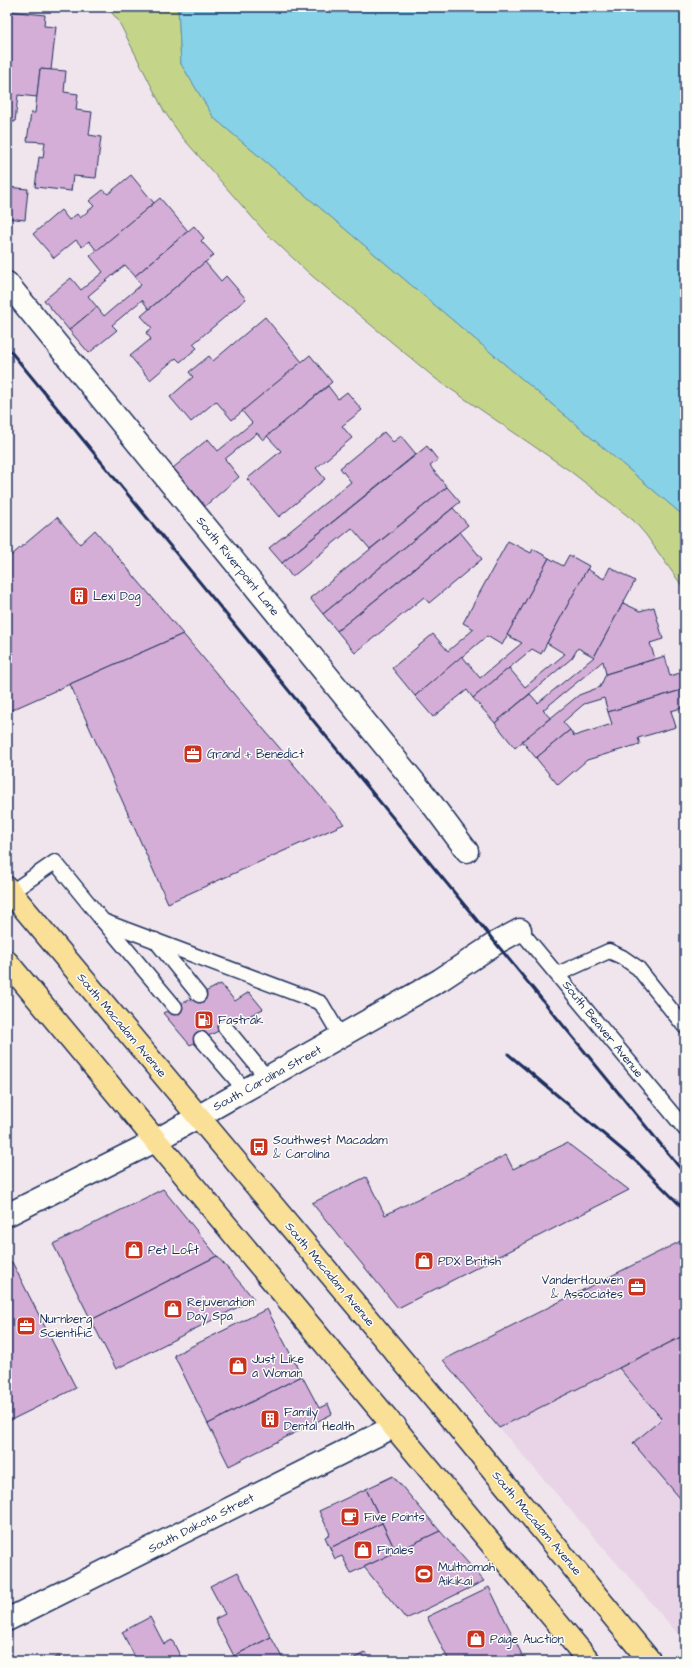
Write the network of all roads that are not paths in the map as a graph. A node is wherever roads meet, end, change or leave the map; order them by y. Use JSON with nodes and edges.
{"nodes":[{"id":1,"x":7,"y":283,"type":"edge"},
{"id":2,"x":467,"y":850,"type":"dead end"},
{"id":3,"x":9,"y":890,"type":"edge"},
{"id":4,"x":103,"y":921,"type":"junction"},
{"id":5,"x":520,"y":930,"type":"joint"},
{"id":6,"x":155,"y":940,"type":"junction"},
{"id":7,"x":7,"y":962,"type":"edge"},
{"id":8,"x":558,"y":974,"type":"junction"},
{"id":9,"x":199,"y":995,"type":"dead end"},
{"id":10,"x":174,"y":1007,"type":"dead end"},
{"id":11,"x":225,"y":1027,"type":"dead end"},
{"id":12,"x":685,"y":1027,"type":"edge"},
{"id":13,"x":341,"y":1037,"type":"junction"},
{"id":14,"x":201,"y":1039,"type":"dead end"},
{"id":15,"x":267,"y":1078,"type":"junction"},
{"id":16,"x":245,"y":1090,"type":"junction"},
{"id":17,"x":198,"y":1116,"type":"junction"},
{"id":18,"x":685,"y":1129,"type":"edge"},
{"id":19,"x":155,"y":1141,"type":"junction"},
{"id":20,"x":7,"y":1215,"type":"edge"},
{"id":21,"x":395,"y":1426,"type":"junction"},
{"id":22,"x":7,"y":1620,"type":"edge"},
{"id":23,"x":589,"y":1661,"type":"edge"},
{"id":24,"x":650,"y":1661,"type":"edge"}],
"edges":[{"from":1,"to":2,"type":"street","name":"South Riverpoint Lane"},
{"from":3,"to":4,"type":"lane"},
{"from":3,"to":17,"type":"main road","name":"South Macadam Avenue"},
{"from":4,"to":6,"type":"lane"},
{"from":4,"to":10,"type":"lane"},
{"from":5,"to":8,"type":"lane","name":"South Beaver Avenue"},
{"from":5,"to":13,"type":"street","name":"South Carolina Street"},
{"from":6,"to":9,"type":"lane"},
{"from":6,"to":13,"type":"lane"},
{"from":7,"to":19,"type":"main road"},
{"from":8,"to":12,"type":"lane"},
{"from":8,"to":18,"type":"lane","name":"South Beaver Avenue"},
{"from":11,"to":15,"type":"lane"},
{"from":13,"to":15,"type":"street","name":"South Carolina Street"},
{"from":14,"to":16,"type":"lane"},
{"from":15,"to":16,"type":"street","name":"South Carolina Street"},
{"from":16,"to":17,"type":"street","name":"South Carolina Street"},
{"from":17,"to":19,"type":"street","name":"South Carolina Street"},
{"from":17,"to":24,"type":"main road","name":"South Macadam Avenue"},
{"from":19,"to":20,"type":"street","name":"South Carolina Street"},
{"from":19,"to":21,"type":"main road"},
{"from":21,"to":22,"type":"street","name":"South Dakota Street"},
{"from":21,"to":23,"type":"main road"}]}
